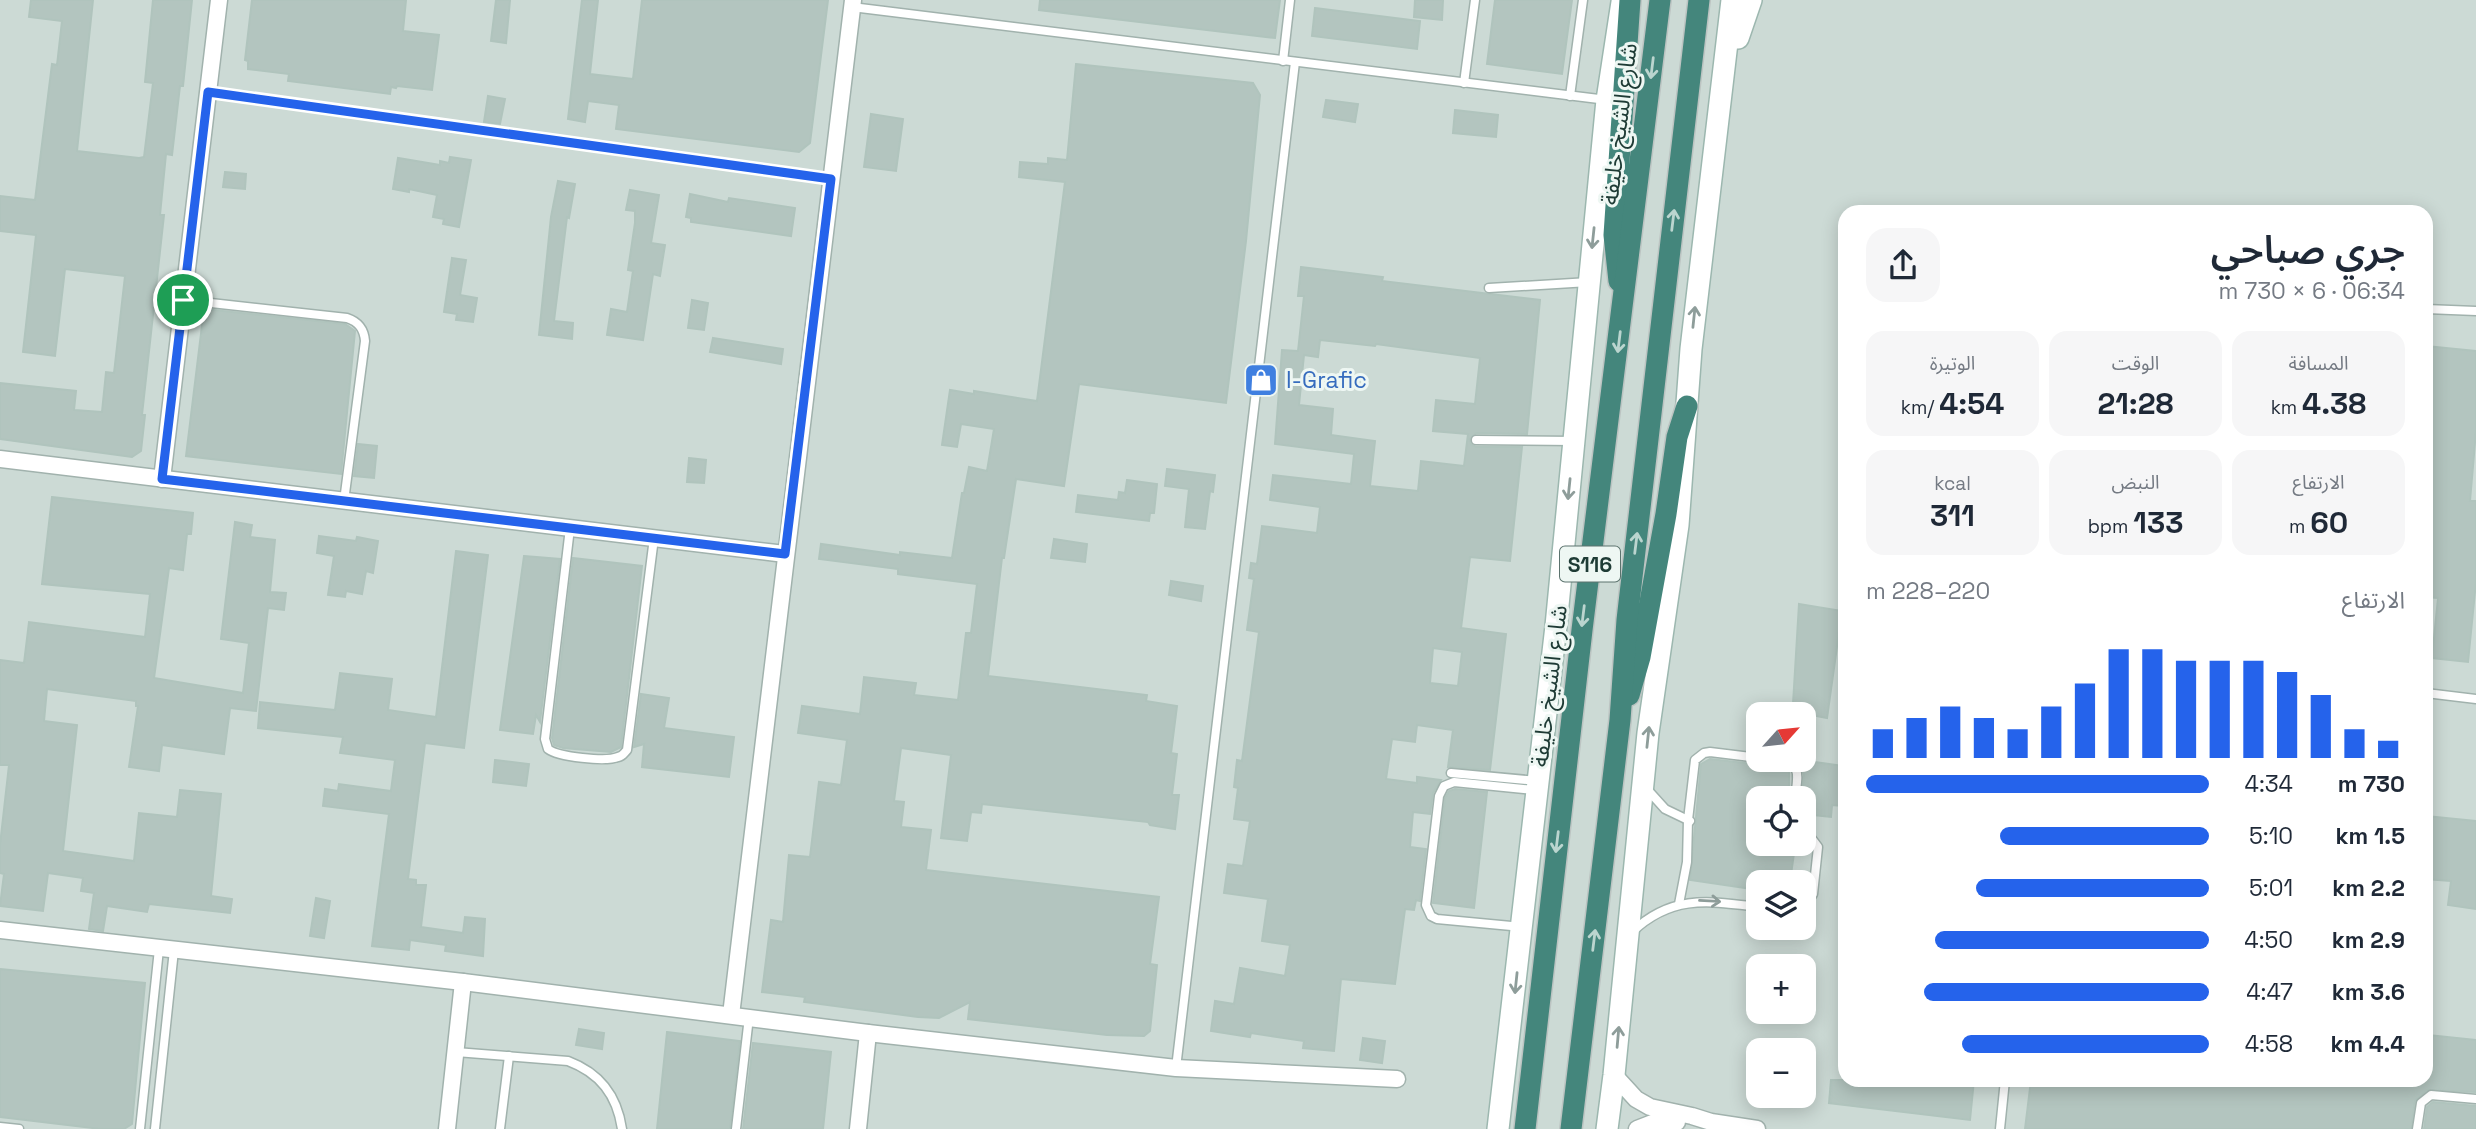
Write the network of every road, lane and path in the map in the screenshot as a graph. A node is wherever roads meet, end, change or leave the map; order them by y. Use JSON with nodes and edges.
{"nodes":[{"id":1,"x":219,"y":0,"type":"edge"},
{"id":2,"x":1290,"y":0,"type":"edge"},
{"id":3,"x":1475,"y":0,"type":"edge"},
{"id":4,"x":1583,"y":0,"type":"edge"},
{"id":5,"x":1622,"y":0,"type":"edge"},
{"id":6,"x":1630,"y":0,"type":"edge"},
{"id":7,"x":1660,"y":0,"type":"edge"},
{"id":8,"x":1699,"y":0,"type":"edge"},
{"id":9,"x":1732,"y":0,"type":"edge"},
{"id":10,"x":1751,"y":0,"type":"edge"},
{"id":11,"x":853,"y":4,"type":"edge"},
{"id":12,"x":1283,"y":61,"type":"junction"},
{"id":13,"x":1295,"y":62,"type":"junction"},
{"id":14,"x":1464,"y":83,"type":"junction"},
{"id":15,"x":208,"y":92,"type":"junction"},
{"id":16,"x":1570,"y":96,"type":"junction"},
{"id":17,"x":1607,"y":100,"type":"junction"},
{"id":18,"x":1715,"y":135,"type":"junction"},
{"id":19,"x":831,"y":179,"type":"junction"},
{"id":20,"x":1589,"y":282,"type":"junction"},
{"id":21,"x":1489,"y":288,"type":"dead end"},
{"id":22,"x":183,"y":300,"type":"junction"},
{"id":23,"x":2433,"y":309,"type":"edge"},
{"id":24,"x":1623,"y":310,"type":"junction"},
{"id":25,"x":2476,"y":311,"type":"edge"},
{"id":26,"x":1687,"y":406,"type":"junction"},
{"id":27,"x":1476,"y":440,"type":"dead end"},
{"id":28,"x":1574,"y":441,"type":"junction"},
{"id":29,"x":0,"y":459,"type":"edge"},
{"id":30,"x":162,"y":479,"type":"junction"},
{"id":31,"x":344,"y":501,"type":"junction"},
{"id":32,"x":570,"y":528,"type":"junction"},
{"id":33,"x":654,"y":538,"type":"junction"},
{"id":34,"x":785,"y":554,"type":"junction"},
{"id":35,"x":2433,"y":694,"type":"edge"},
{"id":36,"x":2476,"y":699,"type":"edge"},
{"id":37,"x":1620,"y":720,"type":"junction"},
{"id":38,"x":1746,"y":756,"type":"edge"},
{"id":39,"x":1451,"y":773,"type":"dead end"},
{"id":40,"x":1643,"y":782,"type":"junction"},
{"id":41,"x":1538,"y":786,"type":"junction"},
{"id":42,"x":1689,"y":821,"type":"junction"},
{"id":43,"x":1816,"y":844,"type":"edge"},
{"id":44,"x":1816,"y":870,"type":"edge"},
{"id":45,"x":1679,"y":904,"type":"junction"},
{"id":46,"x":1746,"y":905,"type":"edge"},
{"id":47,"x":1522,"y":928,"type":"junction"},
{"id":48,"x":0,"y":930,"type":"edge"},
{"id":49,"x":1627,"y":937,"type":"junction"},
{"id":50,"x":166,"y":949,"type":"junction"},
{"id":51,"x":463,"y":982,"type":"junction"},
{"id":52,"x":731,"y":1015,"type":"junction"},
{"id":53,"x":749,"y":1017,"type":"junction"},
{"id":54,"x":868,"y":1033,"type":"junction"},
{"id":55,"x":456,"y":1052,"type":"junction"},
{"id":56,"x":509,"y":1056,"type":"junction"},
{"id":57,"x":1176,"y":1068,"type":"junction"},
{"id":58,"x":1614,"y":1075,"type":"junction"},
{"id":59,"x":1397,"y":1079,"type":"dead end"},
{"id":60,"x":2004,"y":1087,"type":"edge"},
{"id":61,"x":2476,"y":1099,"type":"edge"},
{"id":62,"x":1710,"y":1122,"type":"junction"},
{"id":63,"x":0,"y":1127,"type":"edge"},
{"id":64,"x":19,"y":1129,"type":"edge"},
{"id":65,"x":140,"y":1129,"type":"edge"},
{"id":66,"x":155,"y":1129,"type":"edge"},
{"id":67,"x":447,"y":1129,"type":"edge"},
{"id":68,"x":500,"y":1129,"type":"edge"},
{"id":69,"x":622,"y":1129,"type":"edge"},
{"id":70,"x":736,"y":1129,"type":"edge"},
{"id":71,"x":858,"y":1129,"type":"edge"},
{"id":72,"x":1498,"y":1129,"type":"edge"},
{"id":73,"x":1525,"y":1129,"type":"edge"},
{"id":74,"x":1571,"y":1129,"type":"edge"},
{"id":75,"x":1607,"y":1129,"type":"edge"},
{"id":76,"x":1637,"y":1129,"type":"edge"},
{"id":77,"x":1757,"y":1129,"type":"edge"},
{"id":78,"x":2000,"y":1129,"type":"edge"},
{"id":79,"x":2417,"y":1129,"type":"edge"}],
"edges":[{"from":1,"to":15,"type":"street"},
{"from":2,"to":12,"type":"lane"},
{"from":3,"to":14,"type":"lane"},
{"from":4,"to":16,"type":"lane"},
{"from":5,"to":17,"type":"main road"},
{"from":6,"to":24,"type":"highway"},
{"from":7,"to":24,"type":"highway","name":"شارع الشيخ خليفة","number":"S116","one_way":true},
{"from":37,"to":8,"type":"highway","number":"S116","one_way":true},
{"from":9,"to":18,"type":"main road"},
{"from":10,"to":18,"type":"main road"},
{"from":11,"to":12,"type":"lane"},
{"from":11,"to":19,"type":"street"},
{"from":12,"to":13,"type":"lane"},
{"from":13,"to":14,"type":"lane"},
{"from":13,"to":57,"type":"lane"},
{"from":14,"to":16,"type":"lane"},
{"from":15,"to":19,"type":"lane"},
{"from":15,"to":22,"type":"street"},
{"from":16,"to":17,"type":"lane"},
{"from":17,"to":20,"type":"main road","one_way":true},
{"from":26,"to":18,"type":"main road","one_way":true},
{"from":19,"to":34,"type":"street"},
{"from":20,"to":21,"type":"lane"},
{"from":20,"to":28,"type":"main road"},
{"from":22,"to":30,"type":"street"},
{"from":22,"to":31,"type":"lane"},
{"from":23,"to":25,"type":"lane"},
{"from":24,"to":73,"type":"highway","name":"شارع الشيخ خليفة","number":"S116","one_way":true},
{"from":26,"to":37,"type":"highway"},
{"from":40,"to":26,"type":"main road","one_way":true},
{"from":27,"to":28,"type":"lane"},
{"from":28,"to":41,"type":"main road","one_way":true},
{"from":29,"to":30,"type":"street"},
{"from":30,"to":31,"type":"street"},
{"from":31,"to":32,"type":"street"},
{"from":32,"to":33,"type":"street"},
{"from":32,"to":33,"type":"lane"},
{"from":33,"to":34,"type":"street"},
{"from":34,"to":52,"type":"street"},
{"from":35,"to":36,"type":"lane"},
{"from":74,"to":37,"type":"highway","number":"S116","one_way":true},
{"from":38,"to":42,"type":"lane"},
{"from":39,"to":41,"type":"lane"},
{"from":40,"to":42,"type":"lane"},
{"from":40,"to":49,"type":"main road"},
{"from":41,"to":47,"type":"main road"},
{"from":41,"to":47,"type":"lane"},
{"from":42,"to":45,"type":"lane"},
{"from":43,"to":44,"type":"lane"},
{"from":45,"to":46,"type":"lane","one_way":true},
{"from":45,"to":49,"type":"lane"},
{"from":47,"to":72,"type":"main road","one_way":true},
{"from":48,"to":50,"type":"street"},
{"from":58,"to":49,"type":"main road","one_way":true},
{"from":50,"to":51,"type":"street"},
{"from":50,"to":65,"type":"lane"},
{"from":50,"to":66,"type":"lane"},
{"from":51,"to":52,"type":"street"},
{"from":51,"to":55,"type":"street"},
{"from":52,"to":53,"type":"street"},
{"from":53,"to":54,"type":"street"},
{"from":53,"to":70,"type":"lane"},
{"from":54,"to":57,"type":"street"},
{"from":54,"to":71,"type":"street"},
{"from":55,"to":56,"type":"lane"},
{"from":55,"to":67,"type":"street"},
{"from":56,"to":68,"type":"lane"},
{"from":56,"to":69,"type":"lane"},
{"from":57,"to":59,"type":"street"},
{"from":58,"to":62,"type":"street"},
{"from":58,"to":75,"type":"main road"},
{"from":60,"to":78,"type":"lane"},
{"from":61,"to":79,"type":"lane"},
{"from":62,"to":76,"type":"street"},
{"from":62,"to":77,"type":"street"},
{"from":63,"to":64,"type":"lane"}]}
